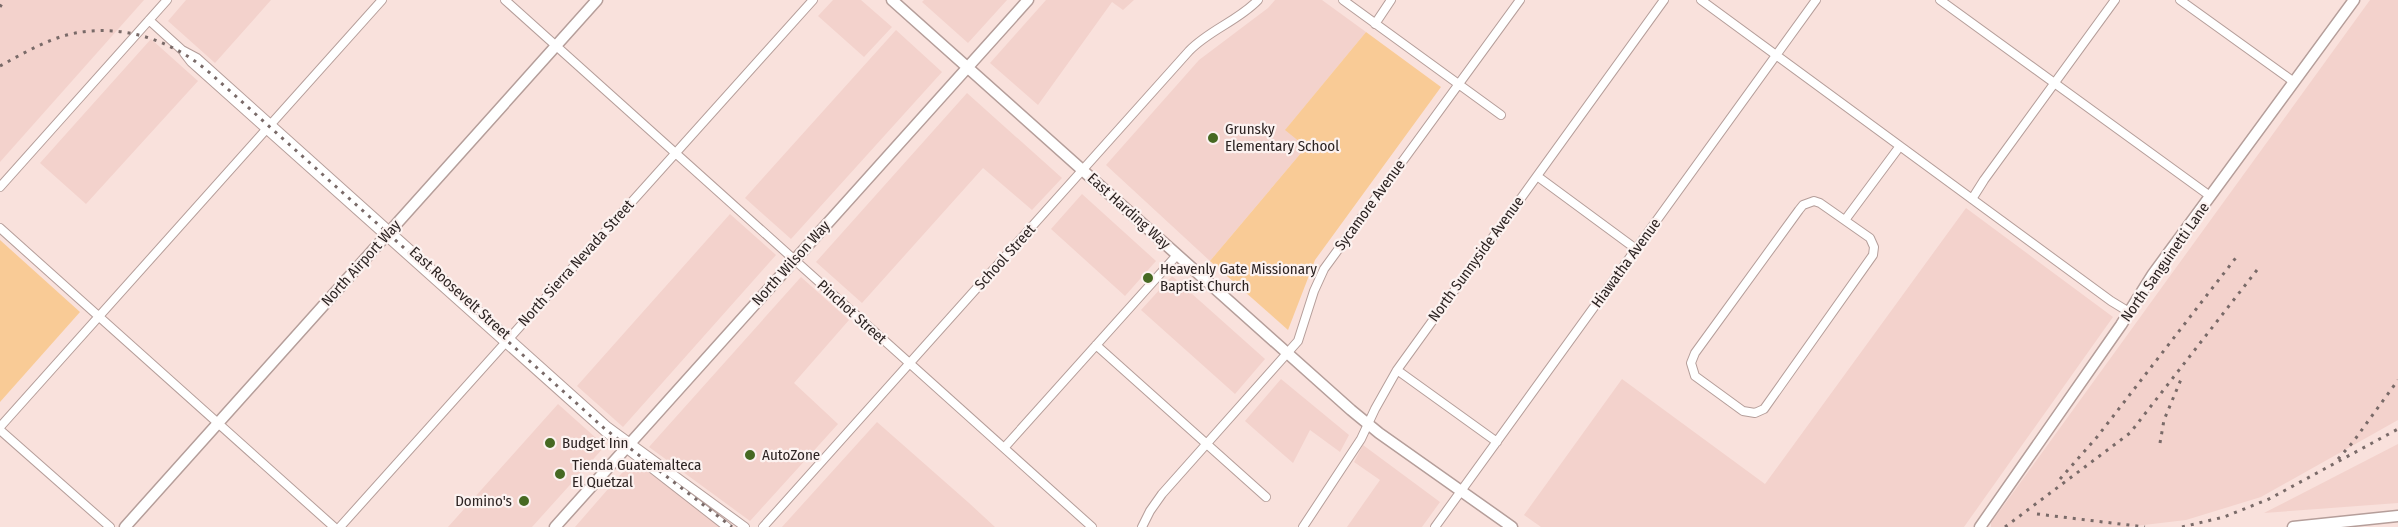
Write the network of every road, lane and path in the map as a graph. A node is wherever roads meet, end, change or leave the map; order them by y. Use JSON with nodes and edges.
{"nodes":[{"id":1,"x":167,"y":0,"type":"edge"},
{"id":2,"x":382,"y":0,"type":"edge"},
{"id":3,"x":505,"y":0,"type":"edge"},
{"id":4,"x":597,"y":0,"type":"edge"},
{"id":5,"x":813,"y":0,"type":"edge"},
{"id":6,"x":892,"y":0,"type":"edge"},
{"id":7,"x":1028,"y":0,"type":"edge"},
{"id":8,"x":1258,"y":0,"type":"edge"},
{"id":9,"x":1342,"y":0,"type":"edge"},
{"id":10,"x":1391,"y":0,"type":"edge"},
{"id":11,"x":1520,"y":0,"type":"edge"},
{"id":12,"x":1664,"y":0,"type":"edge"},
{"id":13,"x":1701,"y":0,"type":"edge"},
{"id":14,"x":1816,"y":0,"type":"edge"},
{"id":15,"x":1940,"y":0,"type":"edge"},
{"id":16,"x":2115,"y":0,"type":"edge"},
{"id":17,"x":2180,"y":0,"type":"edge"},
{"id":18,"x":2354,"y":0,"type":"edge"},
{"id":19,"x":149,"y":20,"type":"junction"},
{"id":20,"x":1375,"y":24,"type":"junction"},
{"id":21,"x":556,"y":46,"type":"junction"},
{"id":22,"x":1776,"y":55,"type":"junction"},
{"id":23,"x":967,"y":67,"type":"junction"},
{"id":24,"x":2294,"y":82,"type":"junction"},
{"id":25,"x":2054,"y":83,"type":"junction"},
{"id":26,"x":1458,"y":84,"type":"junction"},
{"id":27,"x":1501,"y":115,"type":"dead end"},
{"id":28,"x":268,"y":127,"type":"junction"},
{"id":29,"x":1900,"y":146,"type":"junction"},
{"id":30,"x":675,"y":153,"type":"junction"},
{"id":31,"x":1082,"y":170,"type":"junction"},
{"id":32,"x":1537,"y":176,"type":"junction"},
{"id":33,"x":0,"y":187,"type":"edge"},
{"id":34,"x":2210,"y":196,"type":"junction"},
{"id":35,"x":1972,"y":199,"type":"junction"},
{"id":36,"x":1845,"y":220,"type":"junction"},
{"id":37,"x":0,"y":228,"type":"edge"},
{"id":38,"x":388,"y":234,"type":"junction"},
{"id":39,"x":1636,"y":249,"type":"junction"},
{"id":40,"x":1177,"y":255,"type":"junction"},
{"id":41,"x":794,"y":260,"type":"junction"},
{"id":42,"x":2129,"y":312,"type":"junction"},
{"id":43,"x":99,"y":316,"type":"junction"},
{"id":44,"x":507,"y":340,"type":"junction"},
{"id":45,"x":1096,"y":345,"type":"junction"},
{"id":46,"x":1287,"y":354,"type":"junction"},
{"id":47,"x":909,"y":363,"type":"junction"},
{"id":48,"x":1397,"y":370,"type":"junction"},
{"id":49,"x":219,"y":423,"type":"junction"},
{"id":50,"x":1368,"y":424,"type":"junction"},
{"id":51,"x":0,"y":429,"type":"edge"},
{"id":52,"x":1497,"y":442,"type":"junction"},
{"id":53,"x":1207,"y":444,"type":"junction"},
{"id":54,"x":628,"y":446,"type":"junction"},
{"id":55,"x":1004,"y":448,"type":"junction"},
{"id":56,"x":1460,"y":492,"type":"junction"},
{"id":57,"x":1266,"y":496,"type":"dead end"},
{"id":58,"x":2398,"y":516,"type":"edge"},
{"id":59,"x":2317,"y":526,"type":"edge"},
{"id":60,"x":110,"y":527,"type":"edge"},
{"id":61,"x":126,"y":527,"type":"edge"},
{"id":62,"x":334,"y":527,"type":"edge"},
{"id":63,"x":340,"y":527,"type":"edge"},
{"id":64,"x":555,"y":527,"type":"edge"},
{"id":65,"x":728,"y":527,"type":"edge"},
{"id":66,"x":745,"y":527,"type":"edge"},
{"id":67,"x":763,"y":527,"type":"edge"},
{"id":68,"x":1092,"y":527,"type":"edge"},
{"id":69,"x":1142,"y":527,"type":"edge"},
{"id":70,"x":1303,"y":527,"type":"edge"},
{"id":71,"x":1435,"y":527,"type":"edge"},
{"id":72,"x":1512,"y":527,"type":"edge"},
{"id":73,"x":1980,"y":527,"type":"edge"},
{"id":74,"x":2293,"y":527,"type":"edge"}],
"edges":[{"from":1,"to":19,"type":"street"},
{"from":2,"to":28,"type":"street"},
{"from":3,"to":21,"type":"street","name":"Pinchot Street"},
{"from":4,"to":21,"type":"street","name":"North Airport Way"},
{"from":5,"to":30,"type":"street","name":"North Sierra Nevada Street"},
{"from":6,"to":23,"type":"street","name":"East Harding Way"},
{"from":7,"to":23,"type":"street","name":"North Wilson Way"},
{"from":8,"to":31,"type":"street","name":"School Street"},
{"from":9,"to":20,"type":"street"},
{"from":10,"to":20,"type":"street"},
{"from":11,"to":26,"type":"street","name":"Sycamore Avenue"},
{"from":12,"to":32,"type":"street","name":"North Sunnyside Avenue"},
{"from":13,"to":22,"type":"street"},
{"from":14,"to":22,"type":"street","name":"Hiawatha Avenue"},
{"from":15,"to":25,"type":"street"},
{"from":16,"to":25,"type":"street"},
{"from":17,"to":24,"type":"street"},
{"from":18,"to":24,"type":"street","name":"North Sanguinetti Lane"},
{"from":19,"to":28,"type":"street","name":"East Roosevelt Street"},
{"from":19,"to":33,"type":"street"},
{"from":20,"to":26,"type":"street"},
{"from":21,"to":30,"type":"street","name":"Pinchot Street"},
{"from":21,"to":38,"type":"street","name":"North Airport Way"},
{"from":22,"to":29,"type":"street"},
{"from":22,"to":39,"type":"street","name":"Hiawatha Avenue"},
{"from":23,"to":31,"type":"street","name":"East Harding Way"},
{"from":23,"to":41,"type":"street","name":"North Wilson Way"},
{"from":24,"to":34,"type":"street","name":"North Sanguinetti Lane"},
{"from":25,"to":34,"type":"street"},
{"from":25,"to":35,"type":"street"},
{"from":26,"to":27,"type":"street"},
{"from":26,"to":46,"type":"street","name":"Sycamore Avenue"},
{"from":28,"to":38,"type":"street","name":"East Roosevelt Street"},
{"from":28,"to":43,"type":"street"},
{"from":29,"to":35,"type":"street"},
{"from":29,"to":36,"type":"street"},
{"from":30,"to":41,"type":"street","name":"Pinchot Street"},
{"from":30,"to":44,"type":"street","name":"North Sierra Nevada Street"},
{"from":31,"to":40,"type":"street","name":"East Harding Way"},
{"from":31,"to":47,"type":"street","name":"School Street"},
{"from":32,"to":39,"type":"street"},
{"from":32,"to":48,"type":"street","name":"North Sunnyside Avenue"},
{"from":34,"to":42,"type":"street","name":"North Sanguinetti Lane"},
{"from":35,"to":42,"type":"street"},
{"from":36,"to":36,"type":"street"},
{"from":37,"to":43,"type":"street"},
{"from":38,"to":44,"type":"street","name":"East Roosevelt Street"},
{"from":38,"to":49,"type":"street","name":"North Airport Way"},
{"from":39,"to":52,"type":"street","name":"Hiawatha Avenue"},
{"from":40,"to":45,"type":"street"},
{"from":40,"to":46,"type":"street","name":"East Harding Way"},
{"from":41,"to":47,"type":"street","name":"Pinchot Street"},
{"from":41,"to":54,"type":"street","name":"North Wilson Way"},
{"from":42,"to":73,"type":"street","name":"North Sanguinetti Lane"},
{"from":43,"to":49,"type":"street"},
{"from":43,"to":51,"type":"street"},
{"from":44,"to":54,"type":"street","name":"East Roosevelt Street"},
{"from":44,"to":63,"type":"street","name":"North Sierra Nevada Street"},
{"from":45,"to":53,"type":"street"},
{"from":45,"to":55,"type":"street"},
{"from":46,"to":50,"type":"street","name":"East Harding Way"},
{"from":46,"to":53,"type":"street","name":"Sycamore Avenue"},
{"from":47,"to":55,"type":"street","name":"Pinchot Street"},
{"from":47,"to":67,"type":"street","name":"School Street"},
{"from":48,"to":50,"type":"street","name":"North Sunnyside Avenue"},
{"from":48,"to":52,"type":"street"},
{"from":49,"to":61,"type":"street","name":"North Airport Way"},
{"from":49,"to":62,"type":"street"},
{"from":50,"to":56,"type":"street","name":"East Harding Way"},
{"from":50,"to":70,"type":"street","name":"North Sunnyside Avenue"},
{"from":51,"to":60,"type":"street"},
{"from":52,"to":56,"type":"street","name":"Hiawatha Avenue"},
{"from":53,"to":57,"type":"street"},
{"from":53,"to":69,"type":"street","name":"Sycamore Avenue"},
{"from":54,"to":64,"type":"street","name":"North Wilson Way"},
{"from":54,"to":65,"type":"street","name":"East Roosevelt Street"},
{"from":54,"to":66,"type":"street","name":"East Roosevelt Street"},
{"from":55,"to":68,"type":"street","name":"Pinchot Street"},
{"from":56,"to":71,"type":"street","name":"Hiawatha Avenue"},
{"from":56,"to":72,"type":"street","name":"East Harding Way"},
{"from":58,"to":59,"type":"street"},
{"from":59,"to":74,"type":"street"}]}
